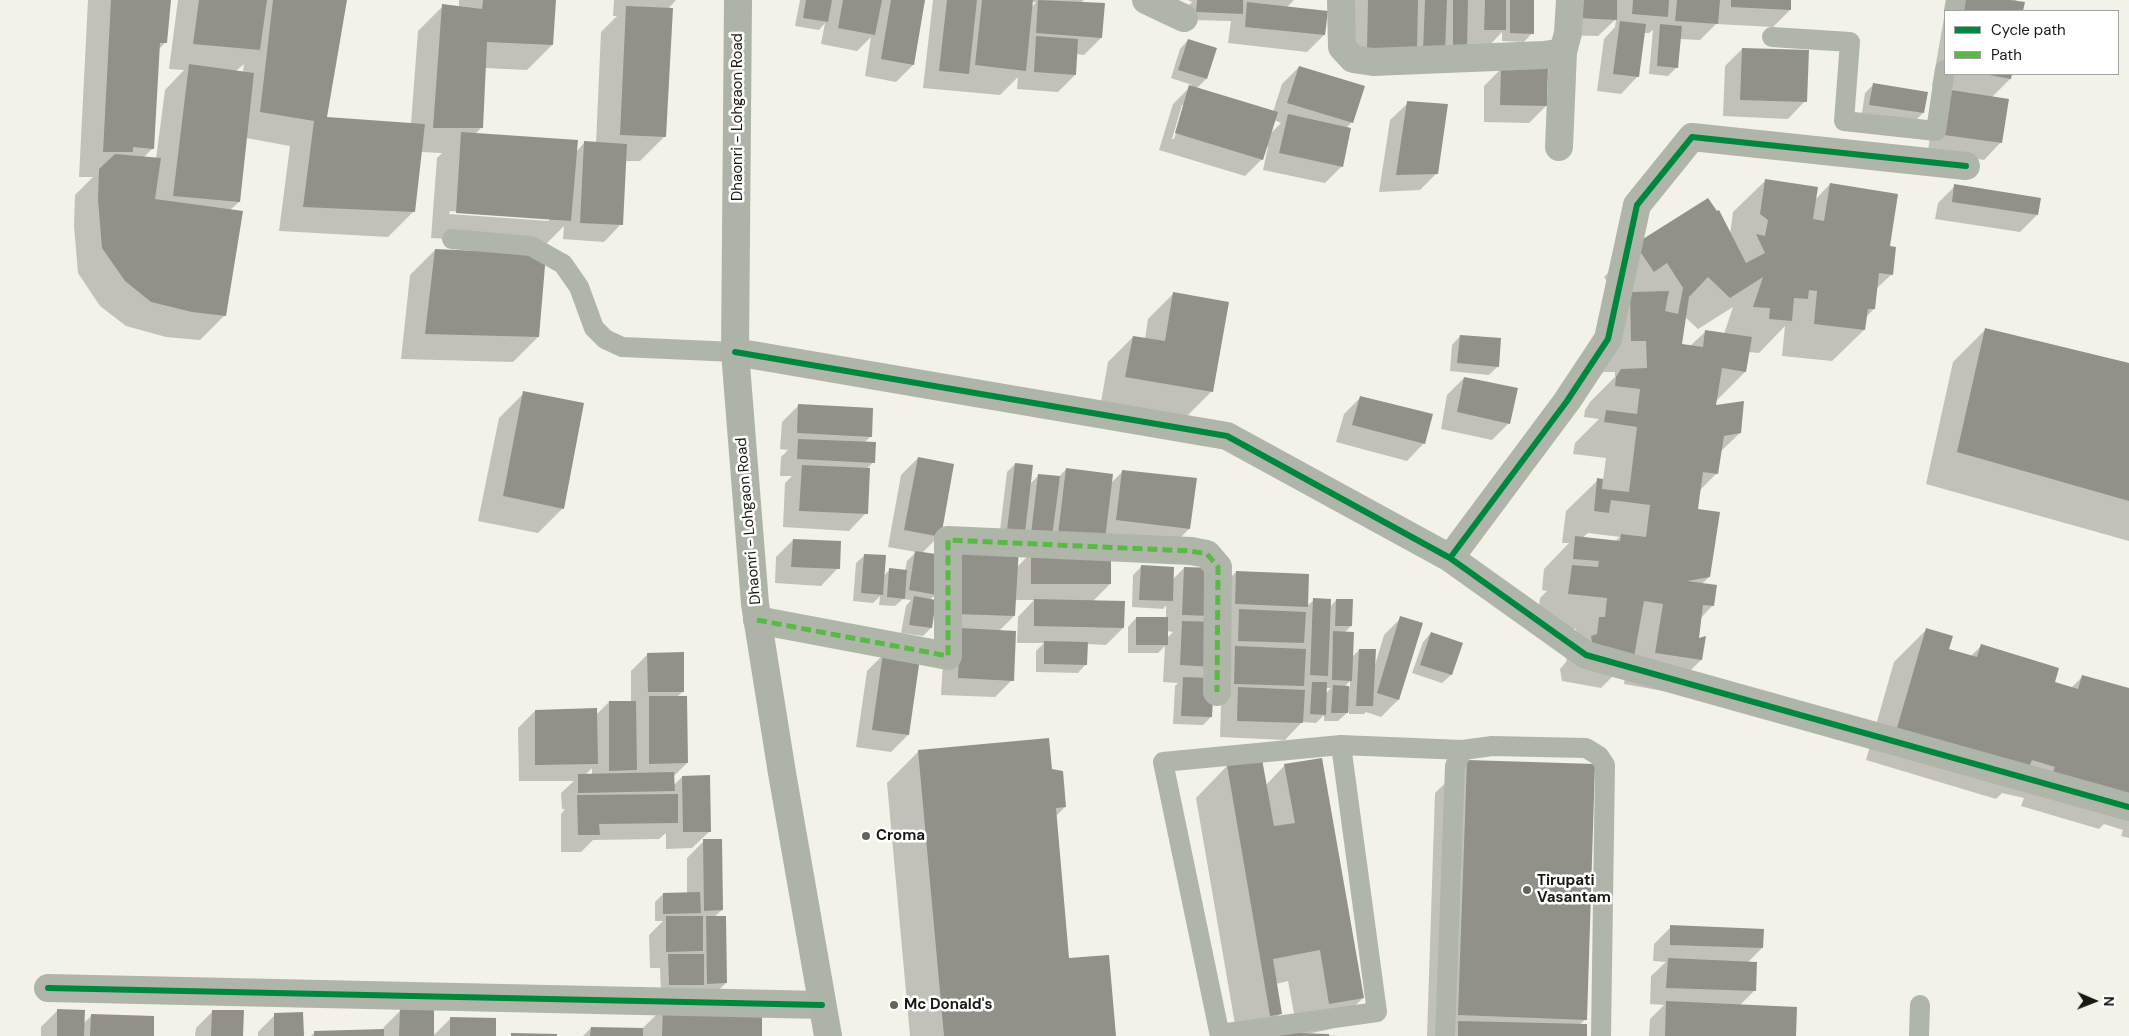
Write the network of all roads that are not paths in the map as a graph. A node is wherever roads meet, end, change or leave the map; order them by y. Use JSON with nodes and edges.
{"nodes":[{"id":1,"x":738,"y":0,"type":"edge"},
{"id":2,"x":1146,"y":0,"type":"edge"},
{"id":3,"x":1341,"y":0,"type":"edge"},
{"id":4,"x":1570,"y":0,"type":"edge"},
{"id":5,"x":1184,"y":18,"type":"dead end"},
{"id":6,"x":1772,"y":37,"type":"dead end"},
{"id":7,"x":1563,"y":52,"type":"junction"},
{"id":8,"x":1944,"y":75,"type":"edge"},
{"id":9,"x":1559,"y":147,"type":"dead end"},
{"id":10,"x":1966,"y":166,"type":"dead end"},
{"id":11,"x":452,"y":239,"type":"dead end"},
{"id":12,"x":735,"y":352,"type":"junction"},
{"id":13,"x":1450,"y":558,"type":"junction"},
{"id":14,"x":757,"y":620,"type":"junction"},
{"id":15,"x":1217,"y":692,"type":"dead end"},
{"id":16,"x":1340,"y":745,"type":"junction"},
{"id":17,"x":1463,"y":750,"type":"junction"},
{"id":18,"x":2129,"y":807,"type":"edge"},
{"id":19,"x":48,"y":988,"type":"dead end"},
{"id":20,"x":822,"y":1005,"type":"junction"},
{"id":21,"x":1920,"y":1005,"type":"dead end"},
{"id":22,"x":1220,"y":1035,"type":"edge"},
{"id":23,"x":828,"y":1036,"type":"edge"},
{"id":24,"x":1445,"y":1036,"type":"edge"},
{"id":25,"x":1601,"y":1036,"type":"edge"},
{"id":26,"x":1920,"y":1036,"type":"edge"}],
"edges":[{"from":1,"to":12,"type":"main road","name":"Dhaonri - Lohgaon Road"},
{"from":2,"to":5,"type":"street"},
{"from":3,"to":7,"type":"street"},
{"from":4,"to":7,"type":"street"},
{"from":6,"to":8,"type":"lane"},
{"from":7,"to":9,"type":"street"},
{"from":10,"to":13,"type":"street"},
{"from":11,"to":12,"type":"lane"},
{"from":12,"to":13,"type":"street"},
{"from":12,"to":14,"type":"main road","name":"Dhaonri - Lohgaon Road"},
{"from":13,"to":18,"type":"street"},
{"from":14,"to":15,"type":"street"},
{"from":14,"to":20,"type":"main road","name":"Dhaonri - Lohgaon Road"},
{"from":16,"to":17,"type":"lane"},
{"from":16,"to":22,"type":"lane"},
{"from":16,"to":22,"type":"lane"},
{"from":17,"to":24,"type":"lane"},
{"from":17,"to":25,"type":"lane"},
{"from":19,"to":20,"type":"street"},
{"from":20,"to":23,"type":"main road","name":"Dhaonri - Lohgaon Road"},
{"from":21,"to":26,"type":"lane"}]}
